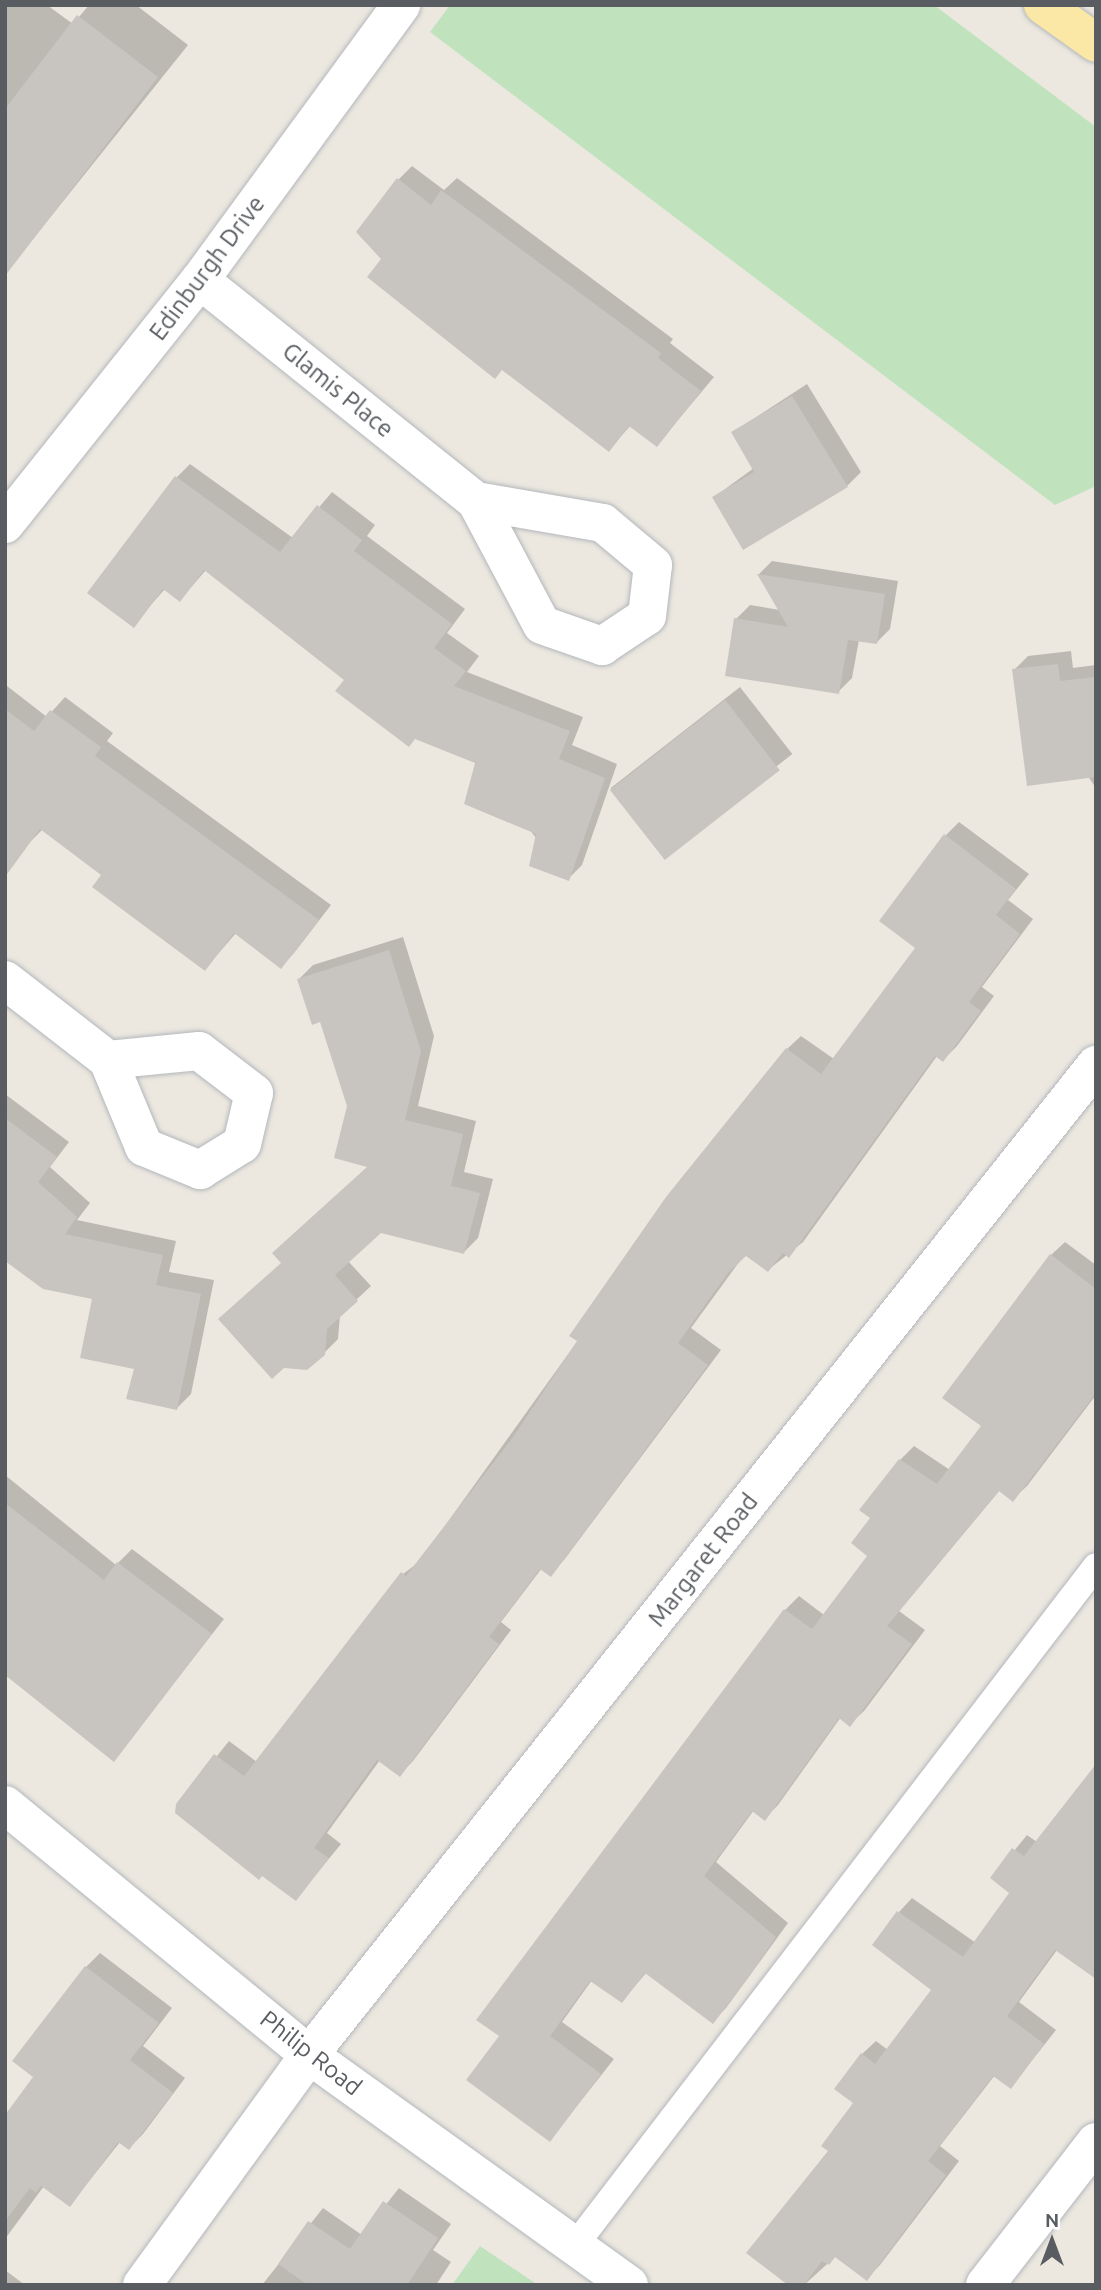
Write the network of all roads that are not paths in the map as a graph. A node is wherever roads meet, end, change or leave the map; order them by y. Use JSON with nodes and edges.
{"nodes":[{"id":1,"x":401,"y":5,"type":"edge"},
{"id":2,"x":1043,"y":5,"type":"edge"},
{"id":3,"x":1096,"y":43,"type":"edge"},
{"id":4,"x":200,"y":280,"type":"junction"},
{"id":5,"x":476,"y":501,"type":"junction"},
{"id":6,"x":5,"y":524,"type":"edge"},
{"id":7,"x":5,"y":979,"type":"edge"},
{"id":8,"x":108,"y":1060,"type":"dead end"},
{"id":9,"x":1096,"y":1065,"type":"edge"},
{"id":10,"x":1096,"y":1566,"type":"edge"},
{"id":11,"x":5,"y":1805,"type":"edge"},
{"id":12,"x":309,"y":2055,"type":"junction"},
{"id":13,"x":1096,"y":2142,"type":"edge"},
{"id":14,"x":573,"y":2248,"type":"junction"},
{"id":15,"x":142,"y":2285,"type":"edge"},
{"id":16,"x":629,"y":2285,"type":"edge"},
{"id":17,"x":985,"y":2285,"type":"edge"}],
"edges":[{"from":1,"to":4,"type":"street","name":"Edinburgh Drive"},
{"from":2,"to":3,"type":"main road"},
{"from":4,"to":5,"type":"street","name":"Glamis Place"},
{"from":4,"to":6,"type":"street","name":"Edinburgh Drive"},
{"from":5,"to":5,"type":"street","name":"Glamis Place"},
{"from":7,"to":8,"type":"street"},
{"from":9,"to":12,"type":"street","name":"Margaret Road"},
{"from":10,"to":14,"type":"lane"},
{"from":11,"to":12,"type":"street","name":"Philip Road"},
{"from":12,"to":14,"type":"street","name":"Philip Road"},
{"from":12,"to":15,"type":"street","name":"Margaret Road"},
{"from":13,"to":17,"type":"street"},
{"from":14,"to":16,"type":"street","name":"Philip Road"}]}
